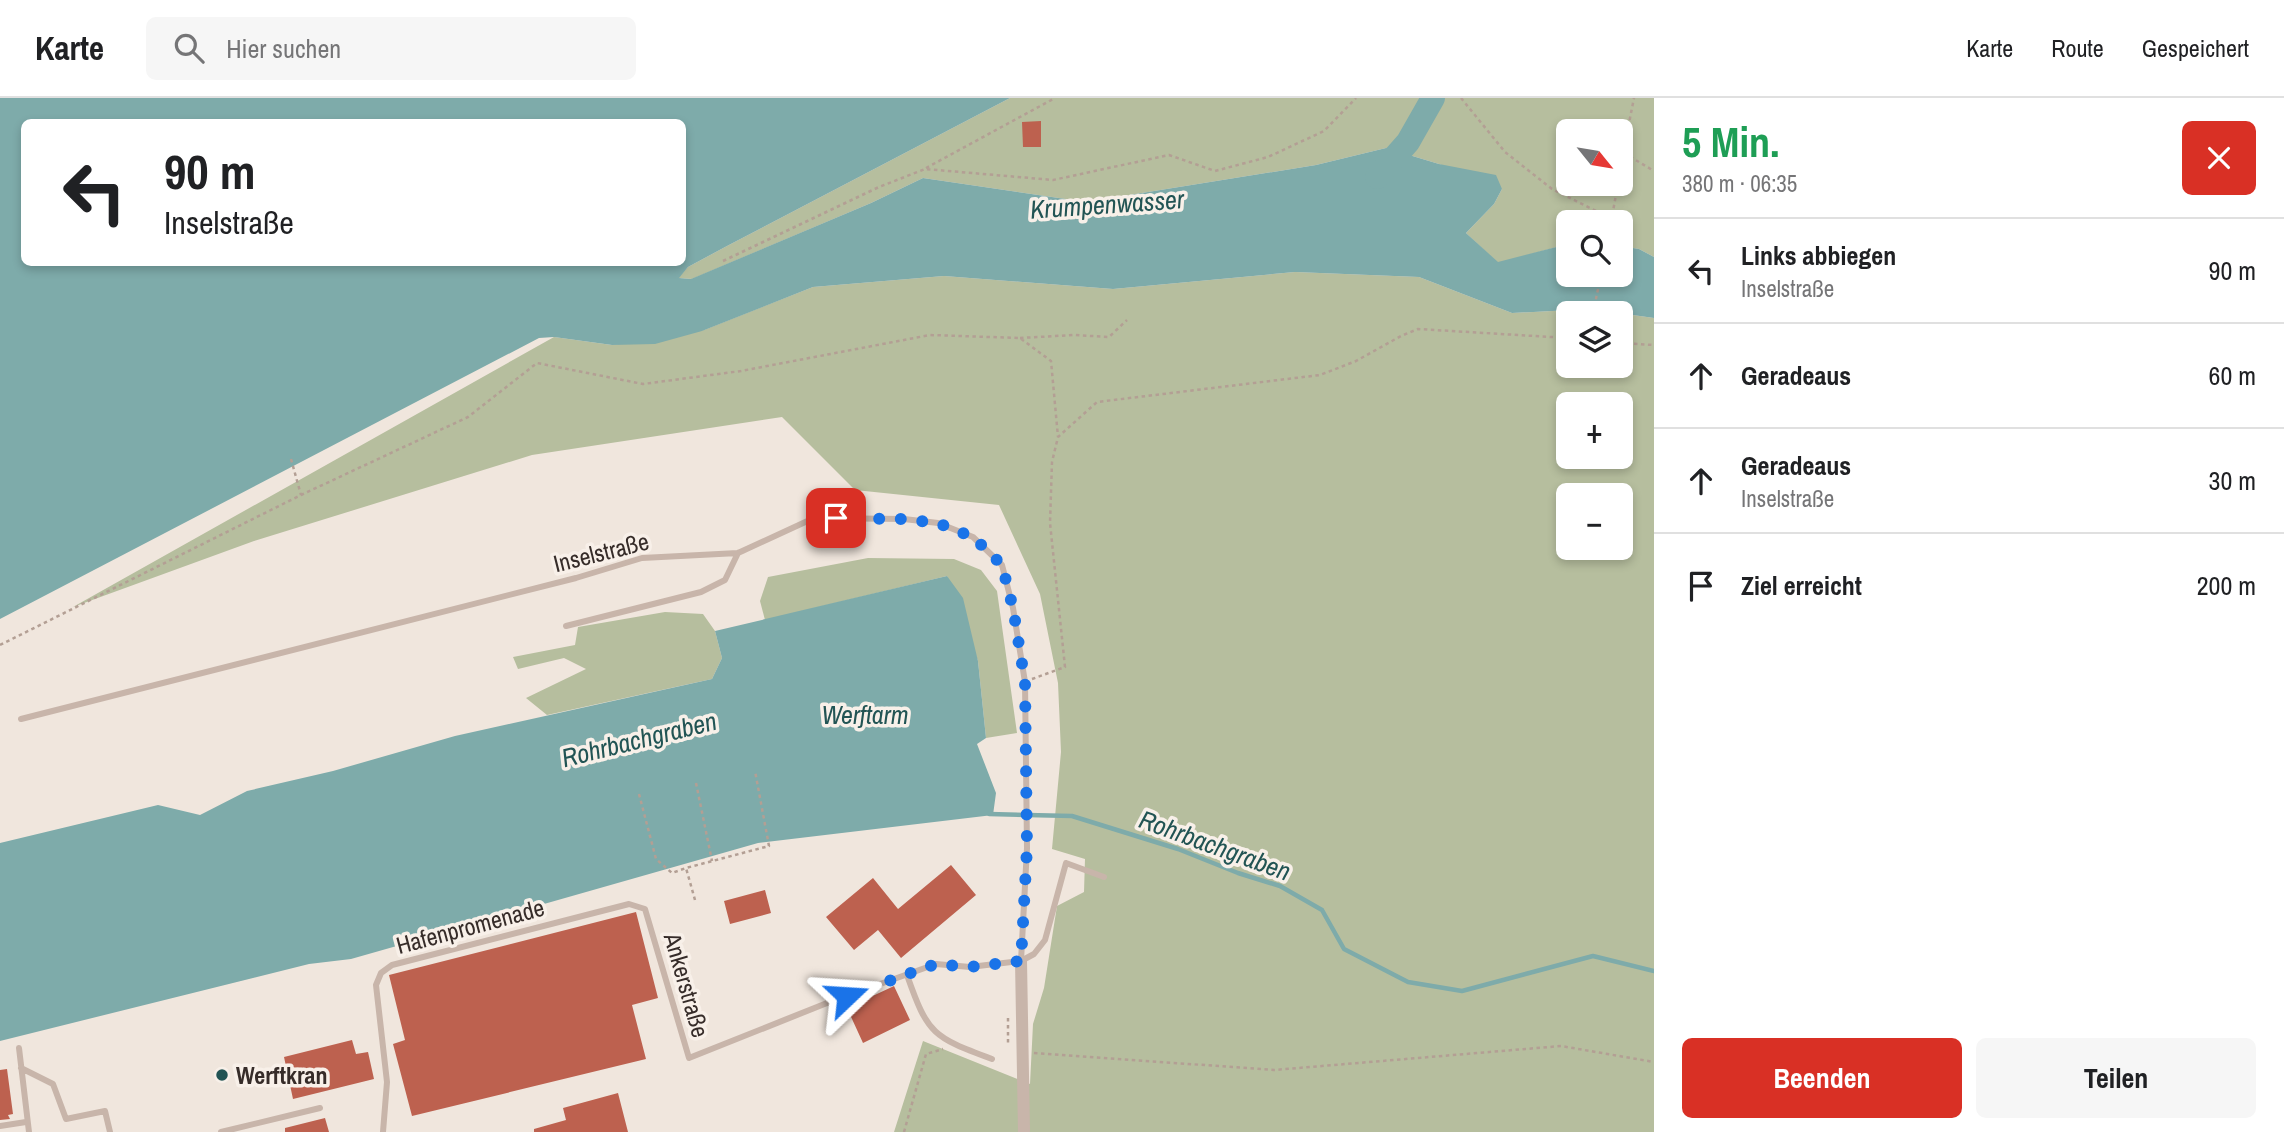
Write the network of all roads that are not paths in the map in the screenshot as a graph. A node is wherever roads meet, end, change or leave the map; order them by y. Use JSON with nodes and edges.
{"nodes":[{"id":1,"x":738,"y":553,"type":"junction"},
{"id":2,"x":566,"y":626,"type":"dead end"},
{"id":3,"x":21,"y":719,"type":"dead end"},
{"id":4,"x":1104,"y":877,"type":"dead end"},
{"id":5,"x":645,"y":909,"type":"joint"},
{"id":6,"x":1021,"y":961,"type":"junction"},
{"id":7,"x":907,"y":975,"type":"junction"},
{"id":8,"x":19,"y":1048,"type":"dead end"},
{"id":9,"x":992,"y":1059,"type":"dead end"},
{"id":10,"x":21,"y":1068,"type":"junction"},
{"id":11,"x":320,"y":1108,"type":"dead end"},
{"id":12,"x":26,"y":1122,"type":"junction"},
{"id":13,"x":0,"y":1126,"type":"edge"},
{"id":14,"x":29,"y":1132,"type":"edge"},
{"id":15,"x":110,"y":1132,"type":"edge"},
{"id":16,"x":221,"y":1132,"type":"edge"},
{"id":17,"x":383,"y":1132,"type":"edge"},
{"id":18,"x":1024,"y":1132,"type":"edge"}],
"edges":[{"from":1,"to":2,"type":"lane"},
{"from":1,"to":3,"type":"lane","name":"Inselstraße"},
{"from":1,"to":6,"type":"lane","name":"Inselstraße"},
{"from":4,"to":6,"type":"lane"},
{"from":5,"to":7,"type":"lane","name":"Ankerstraße"},
{"from":5,"to":17,"type":"lane","name":"Hafenpromenade"},
{"from":6,"to":7,"type":"lane","name":"Ankerstraße"},
{"from":6,"to":18,"type":"street"},
{"from":7,"to":9,"type":"lane"},
{"from":8,"to":10,"type":"lane"},
{"from":10,"to":12,"type":"lane"},
{"from":10,"to":15,"type":"lane"},
{"from":11,"to":16,"type":"lane"},
{"from":12,"to":13,"type":"lane"},
{"from":12,"to":14,"type":"lane"}]}
